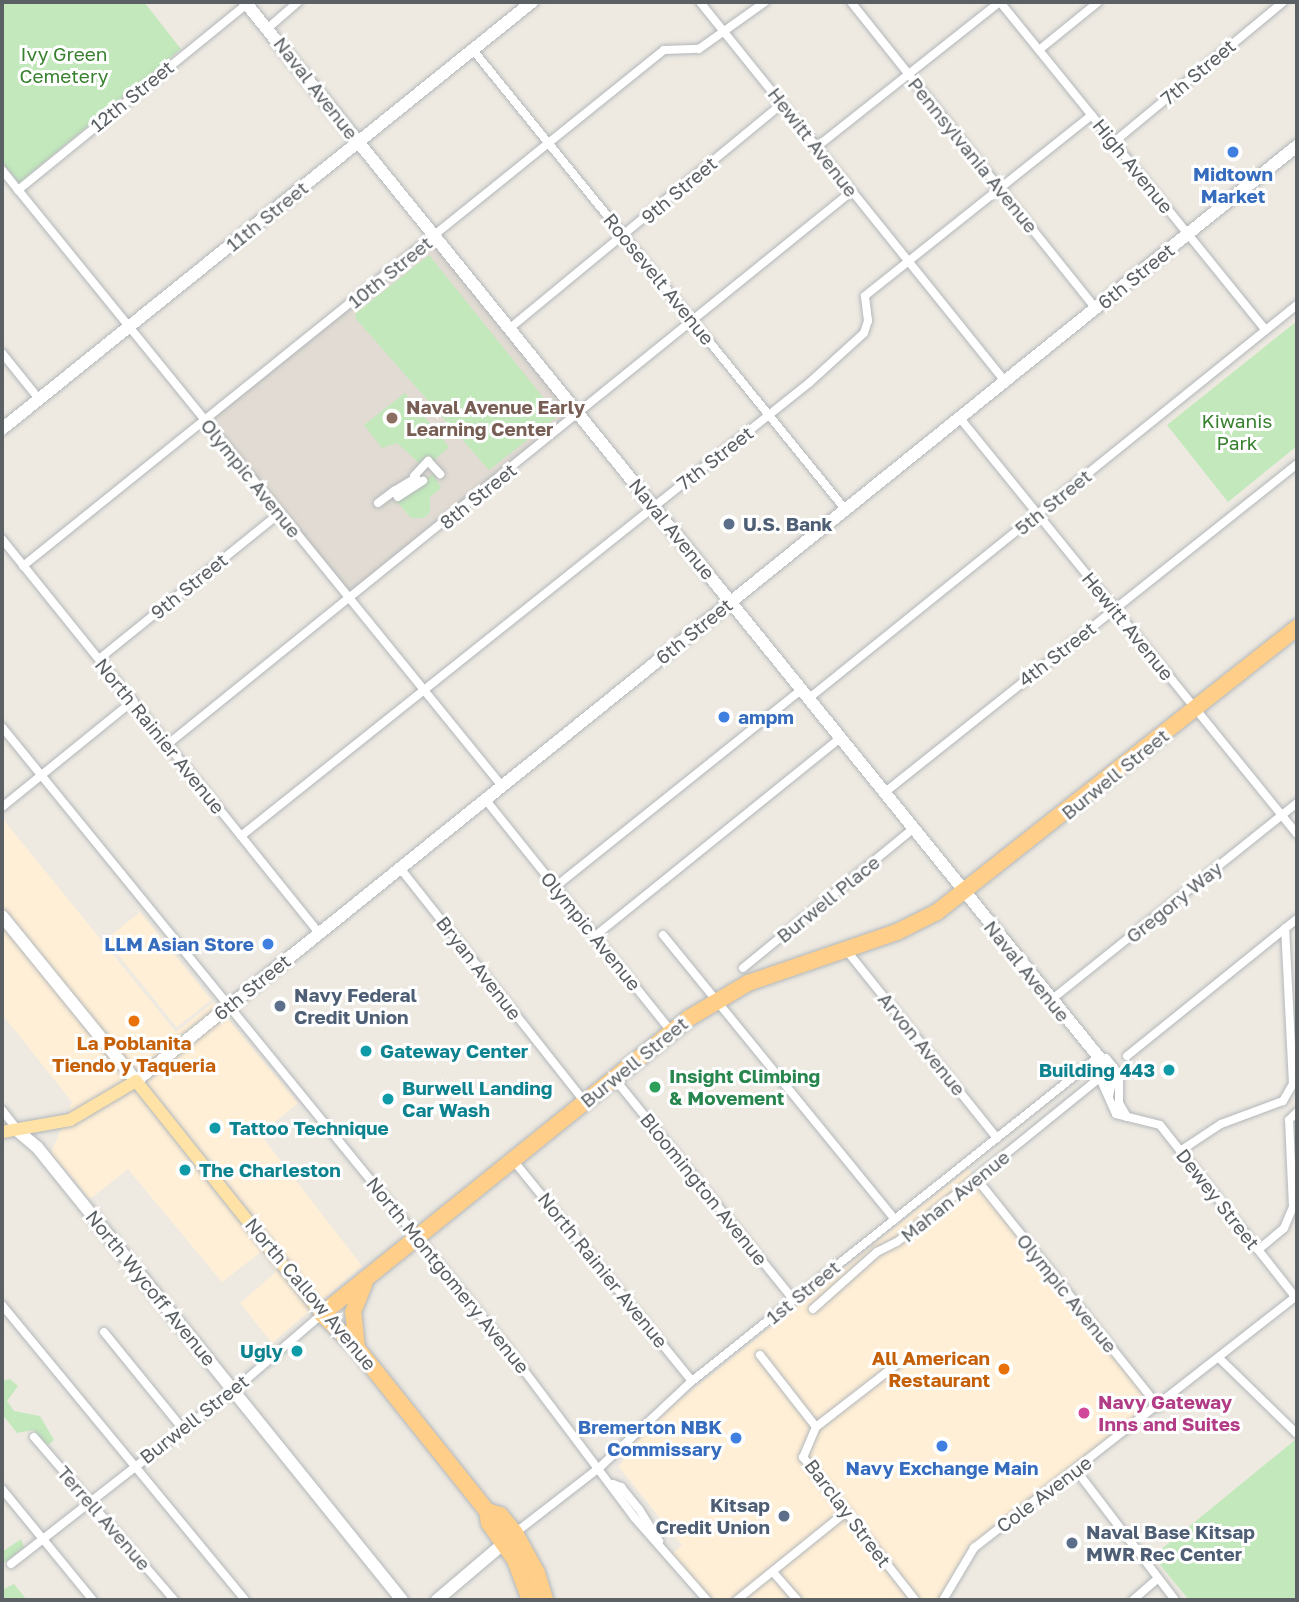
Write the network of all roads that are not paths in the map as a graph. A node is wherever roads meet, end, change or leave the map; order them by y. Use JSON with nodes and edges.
{"nodes":[{"id":1,"x":298,"y":2,"type":"edge"},
{"id":2,"x":532,"y":2,"type":"edge"},
{"id":3,"x":700,"y":2,"type":"edge"},
{"id":4,"x":765,"y":2,"type":"edge"},
{"id":5,"x":850,"y":2,"type":"edge"},
{"id":6,"x":1000,"y":2,"type":"edge"},
{"id":7,"x":1098,"y":2,"type":"edge"},
{"id":8,"x":1283,"y":2,"type":"edge"},
{"id":9,"x":246,"y":3,"type":"edge"},
{"id":10,"x":268,"y":28,"type":"junction"},
{"id":11,"x":726,"y":33,"type":"junction"},
{"id":12,"x":473,"y":50,"type":"junction"},
{"id":13,"x":1039,"y":50,"type":"junction"},
{"id":14,"x":908,"y":74,"type":"junction"},
{"id":15,"x":782,"y":104,"type":"junction"},
{"id":16,"x":1092,"y":115,"type":"junction"},
{"id":17,"x":359,"y":142,"type":"junction"},
{"id":18,"x":1114,"y":142,"type":"junction"},
{"id":19,"x":550,"y":143,"type":"junction"},
{"id":20,"x":818,"y":146,"type":"junction"},
{"id":21,"x":1297,"y":146,"type":"edge"},
{"id":22,"x":2,"y":170,"type":"edge"},
{"id":23,"x":1001,"y":189,"type":"junction"},
{"id":24,"x":18,"y":190,"type":"junction"},
{"id":25,"x":851,"y":192,"type":"junction"},
{"id":26,"x":1188,"y":234,"type":"junction"},
{"id":27,"x":435,"y":236,"type":"junction"},
{"id":28,"x":624,"y":236,"type":"junction"},
{"id":29,"x":909,"y":261,"type":"junction"},
{"id":30,"x":1297,"y":305,"type":"edge"},
{"id":31,"x":1095,"y":308,"type":"junction"},
{"id":32,"x":694,"y":321,"type":"junction"},
{"id":33,"x":128,"y":327,"type":"junction"},
{"id":34,"x":510,"y":328,"type":"junction"},
{"id":35,"x":1266,"y":330,"type":"junction"},
{"id":36,"x":2,"y":353,"type":"edge"},
{"id":37,"x":1005,"y":381,"type":"junction"},
{"id":38,"x":39,"y":399,"type":"junction"},
{"id":39,"x":579,"y":415,"type":"junction"},
{"id":40,"x":770,"y":415,"type":"junction"},
{"id":41,"x":959,"y":417,"type":"junction"},
{"id":42,"x":205,"y":421,"type":"junction"},
{"id":43,"x":2,"y":429,"type":"edge"},
{"id":44,"x":1297,"y":464,"type":"edge"},
{"id":45,"x":440,"y":474,"type":"dead end"},
{"id":46,"x":378,"y":503,"type":"dead end"},
{"id":47,"x":653,"y":506,"type":"junction"},
{"id":48,"x":845,"y":509,"type":"junction"},
{"id":49,"x":279,"y":513,"type":"junction"},
{"id":50,"x":1038,"y":514,"type":"junction"},
{"id":51,"x":2,"y":539,"type":"edge"},
{"id":52,"x":23,"y":566,"type":"junction"},
{"id":53,"x":349,"y":599,"type":"junction"},
{"id":54,"x":730,"y":601,"type":"junction"},
{"id":55,"x":1115,"y":609,"type":"junction"},
{"id":56,"x":1297,"y":628,"type":"edge"},
{"id":57,"x":99,"y":659,"type":"junction"},
{"id":58,"x":420,"y":690,"type":"junction"},
{"id":59,"x":805,"y":694,"type":"junction"},
{"id":60,"x":133,"y":701,"type":"junction"},
{"id":61,"x":1196,"y":709,"type":"junction"},
{"id":62,"x":2,"y":727,"type":"edge"},
{"id":63,"x":840,"y":738,"type":"junction"},
{"id":64,"x":168,"y":744,"type":"junction"},
{"id":65,"x":40,"y":775,"type":"junction"},
{"id":66,"x":501,"y":785,"type":"junction"},
{"id":67,"x":884,"y":793,"type":"junction"},
{"id":68,"x":485,"y":799,"type":"junction"},
{"id":69,"x":1297,"y":803,"type":"edge"},
{"id":70,"x":2,"y":807,"type":"edge"},
{"id":71,"x":1282,"y":816,"type":"junction"},
{"id":72,"x":913,"y":829,"type":"junction"},
{"id":73,"x":1297,"y":834,"type":"edge"},
{"id":74,"x":241,"y":836,"type":"junction"},
{"id":75,"x":400,"y":868,"type":"junction"},
{"id":76,"x":555,"y":887,"type":"junction"},
{"id":77,"x":964,"y":893,"type":"junction"},
{"id":78,"x":2,"y":916,"type":"edge"},
{"id":79,"x":1297,"y":919,"type":"edge"},
{"id":80,"x":1286,"y":928,"type":"junction"},
{"id":81,"x":319,"y":933,"type":"junction"},
{"id":82,"x":663,"y":935,"type":"dead end"},
{"id":83,"x":595,"y":936,"type":"junction"},
{"id":84,"x":847,"y":951,"type":"junction"},
{"id":85,"x":743,"y":968,"type":"dead end"},
{"id":86,"x":715,"y":999,"type":"junction"},
{"id":87,"x":1051,"y":1000,"type":"junction"},
{"id":88,"x":228,"y":1006,"type":"junction"},
{"id":89,"x":671,"y":1031,"type":"junction"},
{"id":90,"x":1128,"y":1056,"type":"dead end"},
{"id":91,"x":1100,"y":1061,"type":"junction"},
{"id":92,"x":614,"y":1078,"type":"junction"},
{"id":93,"x":136,"y":1081,"type":"junction"},
{"id":94,"x":1096,"y":1081,"type":"dead end"},
{"id":95,"x":585,"y":1102,"type":"junction"},
{"id":96,"x":2,"y":1110,"type":"edge"},
{"id":97,"x":1297,"y":1112,"type":"edge"},
{"id":98,"x":1127,"y":1117,"type":"junction"},
{"id":99,"x":2,"y":1132,"type":"edge"},
{"id":100,"x":19,"y":1132,"type":"junction"},
{"id":101,"x":997,"y":1138,"type":"junction"},
{"id":102,"x":1180,"y":1151,"type":"junction"},
{"id":103,"x":513,"y":1160,"type":"junction"},
{"id":104,"x":976,"y":1178,"type":"junction"},
{"id":105,"x":895,"y":1219,"type":"junction"},
{"id":106,"x":419,"y":1237,"type":"junction"},
{"id":107,"x":1258,"y":1250,"type":"junction"},
{"id":108,"x":369,"y":1276,"type":"junction"},
{"id":109,"x":1296,"y":1298,"type":"edge"},
{"id":110,"x":794,"y":1300,"type":"junction"},
{"id":111,"x":2,"y":1305,"type":"edge"},
{"id":112,"x":813,"y":1309,"type":"dead end"},
{"id":113,"x":322,"y":1314,"type":"junction"},
{"id":114,"x":104,"y":1332,"type":"dead end"},
{"id":115,"x":356,"y":1348,"type":"junction"},
{"id":116,"x":760,"y":1355,"type":"dead end"},
{"id":117,"x":1220,"y":1359,"type":"junction"},
{"id":118,"x":896,"y":1365,"type":"dead end"},
{"id":119,"x":692,"y":1381,"type":"junction"},
{"id":120,"x":234,"y":1390,"type":"junction"},
{"id":121,"x":1159,"y":1407,"type":"junction"},
{"id":122,"x":816,"y":1427,"type":"junction"},
{"id":123,"x":182,"y":1428,"type":"junction"},
{"id":124,"x":1297,"y":1434,"type":"edge"},
{"id":125,"x":34,"y":1437,"type":"dead end"},
{"id":126,"x":135,"y":1465,"type":"junction"},
{"id":127,"x":600,"y":1467,"type":"junction"},
{"id":128,"x":1076,"y":1471,"type":"junction"},
{"id":129,"x":2,"y":1489,"type":"edge"},
{"id":130,"x":87,"y":1501,"type":"junction"},
{"id":131,"x":845,"y":1513,"type":"junction"},
{"id":132,"x":510,"y":1538,"type":"junction"},
{"id":133,"x":43,"y":1540,"type":"junction"},
{"id":134,"x":11,"y":1564,"type":"dead end"},
{"id":135,"x":773,"y":1572,"type":"junction"},
{"id":136,"x":1157,"y":1579,"type":"junction"},
{"id":137,"x":93,"y":1600,"type":"edge"},
{"id":138,"x":174,"y":1600,"type":"edge"},
{"id":139,"x":244,"y":1600,"type":"edge"},
{"id":140,"x":402,"y":1600,"type":"edge"},
{"id":141,"x":437,"y":1600,"type":"edge"},
{"id":142,"x":530,"y":1600,"type":"edge"},
{"id":143,"x":545,"y":1600,"type":"edge"},
{"id":144,"x":707,"y":1600,"type":"edge"},
{"id":145,"x":737,"y":1600,"type":"edge"},
{"id":146,"x":797,"y":1600,"type":"edge"},
{"id":147,"x":915,"y":1600,"type":"edge"},
{"id":148,"x":943,"y":1600,"type":"edge"},
{"id":149,"x":1133,"y":1600,"type":"edge"},
{"id":150,"x":1175,"y":1600,"type":"edge"}],
"edges":[{"from":1,"to":10,"type":"street"},
{"from":2,"to":12,"type":"main road","name":"11th Street"},
{"from":3,"to":11,"type":"street","name":"Hewitt Avenue"},
{"from":4,"to":11,"type":"street","name":"10th Street"},
{"from":5,"to":14,"type":"street","name":"Pennsylvania Avenue"},
{"from":6,"to":13,"type":"street","name":"High Avenue"},
{"from":6,"to":14,"type":"street"},
{"from":7,"to":13,"type":"street"},
{"from":8,"to":18,"type":"street","name":"7th Street"},
{"from":9,"to":10,"type":"main road","name":"Naval Avenue"},
{"from":9,"to":24,"type":"street","name":"12th Street"},
{"from":10,"to":17,"type":"main road","name":"Naval Avenue"},
{"from":11,"to":15,"type":"street","name":"Hewitt Avenue"},
{"from":11,"to":19,"type":"street","name":"10th Street"},
{"from":12,"to":17,"type":"main road","name":"11th Street"},
{"from":12,"to":19,"type":"street","name":"Roosevelt Avenue"},
{"from":13,"to":16,"type":"street","name":"High Avenue"},
{"from":14,"to":20,"type":"street"},
{"from":14,"to":23,"type":"street","name":"Pennsylvania Avenue"},
{"from":15,"to":20,"type":"street","name":"Hewitt Avenue"},
{"from":15,"to":28,"type":"street","name":"9th Street"},
{"from":16,"to":18,"type":"street","name":"High Avenue"},
{"from":16,"to":23,"type":"street","name":"7th Street"},
{"from":17,"to":27,"type":"main road","name":"Naval Avenue"},
{"from":17,"to":33,"type":"main road","name":"11th Street"},
{"from":18,"to":26,"type":"street","name":"High Avenue"},
{"from":19,"to":27,"type":"street","name":"10th Street"},
{"from":19,"to":28,"type":"street","name":"Roosevelt Avenue"},
{"from":20,"to":25,"type":"street","name":"Hewitt Avenue"},
{"from":21,"to":26,"type":"main road","name":"6th Street"},
{"from":22,"to":24,"type":"street","name":"Olympic Avenue"},
{"from":23,"to":29,"type":"street","name":"7th Street"},
{"from":23,"to":31,"type":"street","name":"Pennsylvania Avenue"},
{"from":24,"to":33,"type":"street","name":"Olympic Avenue"},
{"from":25,"to":29,"type":"street","name":"Hewitt Avenue"},
{"from":25,"to":32,"type":"street","name":"8th Street"},
{"from":26,"to":31,"type":"main road","name":"6th Street"},
{"from":26,"to":35,"type":"street","name":"High Avenue"},
{"from":27,"to":34,"type":"main road","name":"Naval Avenue"},
{"from":27,"to":42,"type":"street","name":"10th Street"},
{"from":28,"to":32,"type":"street","name":"Roosevelt Avenue"},
{"from":28,"to":34,"type":"street","name":"9th Street"},
{"from":29,"to":37,"type":"street","name":"Hewitt Avenue"},
{"from":29,"to":40,"type":"street","name":"7th Street"},
{"from":30,"to":35,"type":"street","name":"5th Street"},
{"from":31,"to":37,"type":"main road","name":"6th Street"},
{"from":32,"to":39,"type":"street","name":"8th Street"},
{"from":32,"to":40,"type":"street","name":"Roosevelt Avenue"},
{"from":33,"to":38,"type":"main road","name":"11th Street"},
{"from":33,"to":42,"type":"street","name":"Olympic Avenue"},
{"from":34,"to":39,"type":"main road","name":"Naval Avenue"},
{"from":35,"to":50,"type":"street","name":"5th Street"},
{"from":36,"to":38,"type":"street"},
{"from":37,"to":41,"type":"main road","name":"6th Street"},
{"from":38,"to":43,"type":"main road","name":"11th Street"},
{"from":39,"to":47,"type":"main road","name":"Naval Avenue"},
{"from":39,"to":53,"type":"street","name":"8th Street"},
{"from":40,"to":47,"type":"street","name":"7th Street"},
{"from":40,"to":48,"type":"street","name":"Roosevelt Avenue"},
{"from":41,"to":48,"type":"main road","name":"6th Street"},
{"from":41,"to":50,"type":"street","name":"Hewitt Avenue"},
{"from":42,"to":49,"type":"street","name":"Olympic Avenue"},
{"from":42,"to":52,"type":"street","name":"10th Street"},
{"from":44,"to":55,"type":"street","name":"4th Street"},
{"from":45,"to":46,"type":"street"},
{"from":47,"to":54,"type":"main road","name":"Naval Avenue"},
{"from":47,"to":58,"type":"street","name":"7th Street"},
{"from":48,"to":54,"type":"main road","name":"6th Street"},
{"from":49,"to":53,"type":"street","name":"Olympic Avenue"},
{"from":49,"to":57,"type":"street","name":"9th Street"},
{"from":50,"to":55,"type":"street","name":"Hewitt Avenue"},
{"from":50,"to":59,"type":"street","name":"5th Street"},
{"from":51,"to":52,"type":"street","name":"North Rainier Avenue"},
{"from":52,"to":57,"type":"street","name":"North Rainier Avenue"},
{"from":53,"to":58,"type":"street","name":"Olympic Avenue"},
{"from":53,"to":64,"type":"street","name":"8th Street"},
{"from":54,"to":59,"type":"main road","name":"Naval Avenue"},
{"from":54,"to":66,"type":"main road","name":"6th Street"},
{"from":55,"to":61,"type":"street","name":"Hewitt Avenue"},
{"from":55,"to":67,"type":"street","name":"4th Street"},
{"from":56,"to":61,"type":"highway","name":"Burwell Street"},
{"from":57,"to":60,"type":"street","name":"North Rainier Avenue"},
{"from":58,"to":66,"type":"street","name":"Olympic Avenue"},
{"from":58,"to":74,"type":"street","name":"7th Street"},
{"from":59,"to":63,"type":"main road","name":"Naval Avenue"},
{"from":59,"to":76,"type":"street","name":"5th Street"},
{"from":60,"to":64,"type":"street","name":"North Rainier Avenue"},
{"from":60,"to":65,"type":"street"},
{"from":61,"to":71,"type":"street","name":"Hewitt Avenue"},
{"from":61,"to":77,"type":"highway","name":"Burwell Street"},
{"from":62,"to":65,"type":"street","name":"North Montgomery Avenue"},
{"from":63,"to":67,"type":"main road","name":"Naval Avenue"},
{"from":63,"to":83,"type":"street"},
{"from":64,"to":74,"type":"street","name":"North Rainier Avenue"},
{"from":65,"to":70,"type":"street"},
{"from":65,"to":88,"type":"street","name":"North Montgomery Avenue"},
{"from":66,"to":68,"type":"main road","name":"6th Street"},
{"from":67,"to":72,"type":"main road","name":"Naval Avenue"},
{"from":68,"to":75,"type":"main road","name":"6th Street"},
{"from":68,"to":76,"type":"street","name":"Olympic Avenue"},
{"from":69,"to":71,"type":"street","name":"Gregory Way"},
{"from":71,"to":73,"type":"street","name":"Hewitt Avenue"},
{"from":71,"to":87,"type":"street","name":"Gregory Way"},
{"from":72,"to":77,"type":"main road","name":"Naval Avenue"},
{"from":72,"to":85,"type":"street","name":"Burwell Place"},
{"from":74,"to":81,"type":"street","name":"North Rainier Avenue"},
{"from":75,"to":81,"type":"main road","name":"6th Street"},
{"from":75,"to":95,"type":"street","name":"Bryan Avenue"},
{"from":76,"to":83,"type":"street","name":"Olympic Avenue"},
{"from":77,"to":84,"type":"highway","name":"Burwell Street"},
{"from":77,"to":87,"type":"main road","name":"Naval Avenue"},
{"from":78,"to":93,"type":"main road","name":"North Callow Avenue"},
{"from":79,"to":80,"type":"street"},
{"from":80,"to":90,"type":"street"},
{"from":80,"to":102,"type":"street"},
{"from":81,"to":88,"type":"main road","name":"6th Street"},
{"from":82,"to":86,"type":"street"},
{"from":83,"to":89,"type":"street","name":"Olympic Avenue"},
{"from":84,"to":86,"type":"highway","name":"Burwell Street"},
{"from":84,"to":101,"type":"street","name":"Arvon Avenue"},
{"from":86,"to":89,"type":"highway","name":"Burwell Street"},
{"from":86,"to":105,"type":"street"},
{"from":87,"to":91,"type":"main road","name":"Naval Avenue"},
{"from":88,"to":93,"type":"main road","name":"6th Street"},
{"from":88,"to":106,"type":"street","name":"North Montgomery Avenue"},
{"from":89,"to":92,"type":"highway","name":"Burwell Street"},
{"from":91,"to":98,"type":"street"},
{"from":91,"to":98,"type":"street"},
{"from":91,"to":101,"type":"street","name":"1st Street"},
{"from":92,"to":95,"type":"highway","name":"Burwell Street"},
{"from":92,"to":110,"type":"street","name":"Bloomington Avenue"},
{"from":93,"to":100,"type":"main road","name":"6th Street"},
{"from":93,"to":113,"type":"main road","name":"North Callow Avenue"},
{"from":94,"to":104,"type":"street","name":"Mahan Avenue"},
{"from":95,"to":103,"type":"highway","name":"Burwell Street"},
{"from":96,"to":100,"type":"street","name":"North Wycoff Avenue"},
{"from":97,"to":107,"type":"street"},
{"from":98,"to":102,"type":"street","name":"Dewey Street"},
{"from":99,"to":100,"type":"main road","name":"6th Street"},
{"from":100,"to":120,"type":"main road","name":"North Wycoff Avenue"},
{"from":101,"to":105,"type":"street","name":"1st Street"},
{"from":102,"to":107,"type":"street","name":"Dewey Street"},
{"from":103,"to":106,"type":"highway","name":"Burwell Street"},
{"from":103,"to":119,"type":"street","name":"North Rainier Avenue"},
{"from":104,"to":112,"type":"street","name":"Mahan Avenue"},
{"from":104,"to":121,"type":"street","name":"Olympic Avenue"},
{"from":105,"to":110,"type":"street","name":"1st Street"},
{"from":106,"to":108,"type":"highway","name":"Burwell Street"},
{"from":106,"to":127,"type":"street","name":"North Montgomery Avenue"},
{"from":107,"to":109,"type":"street","name":"Dewey Street"},
{"from":108,"to":113,"type":"highway","name":"Burwell Street"},
{"from":108,"to":115,"type":"highway"},
{"from":109,"to":117,"type":"street","name":"Cole Avenue"},
{"from":110,"to":119,"type":"street","name":"1st Street"},
{"from":111,"to":126,"type":"street"},
{"from":113,"to":115,"type":"highway","name":"North Callow Avenue"},
{"from":113,"to":120,"type":"street","name":"Burwell Street"},
{"from":114,"to":123,"type":"street"},
{"from":115,"to":132,"type":"highway","name":"North Callow Avenue"},
{"from":116,"to":122,"type":"street","name":"Barclay Street"},
{"from":117,"to":121,"type":"street","name":"Cole Avenue"},
{"from":117,"to":124,"type":"street"},
{"from":118,"to":122,"type":"street"},
{"from":119,"to":127,"type":"street","name":"1st Street"},
{"from":120,"to":123,"type":"street","name":"Burwell Street"},
{"from":120,"to":140,"type":"main road","name":"North Wycoff Avenue"},
{"from":121,"to":128,"type":"street","name":"Cole Avenue"},
{"from":122,"to":131,"type":"street","name":"Barclay Street"},
{"from":123,"to":126,"type":"street","name":"Burwell Street"},
{"from":125,"to":130,"type":"street","name":"Terrell Avenue"},
{"from":126,"to":130,"type":"street","name":"Burwell Street"},
{"from":126,"to":139,"type":"street"},
{"from":127,"to":132,"type":"street","name":"1st Street"},
{"from":127,"to":144,"type":"street","name":"North Montgomery Avenue"},
{"from":128,"to":136,"type":"street"},
{"from":128,"to":148,"type":"street","name":"Cole Avenue"},
{"from":129,"to":133,"type":"street"},
{"from":130,"to":133,"type":"street","name":"Burwell Street"},
{"from":130,"to":138,"type":"street","name":"Terrell Avenue"},
{"from":131,"to":135,"type":"street"},
{"from":131,"to":147,"type":"street","name":"Barclay Street"},
{"from":132,"to":141,"type":"main road","name":"1st Street"},
{"from":132,"to":142,"type":"highway"},
{"from":132,"to":143,"type":"highway"},
{"from":133,"to":134,"type":"street","name":"Burwell Street"},
{"from":133,"to":137,"type":"street"},
{"from":135,"to":145,"type":"street"},
{"from":135,"to":146,"type":"street"},
{"from":136,"to":149,"type":"street"},
{"from":136,"to":150,"type":"street"}]}
